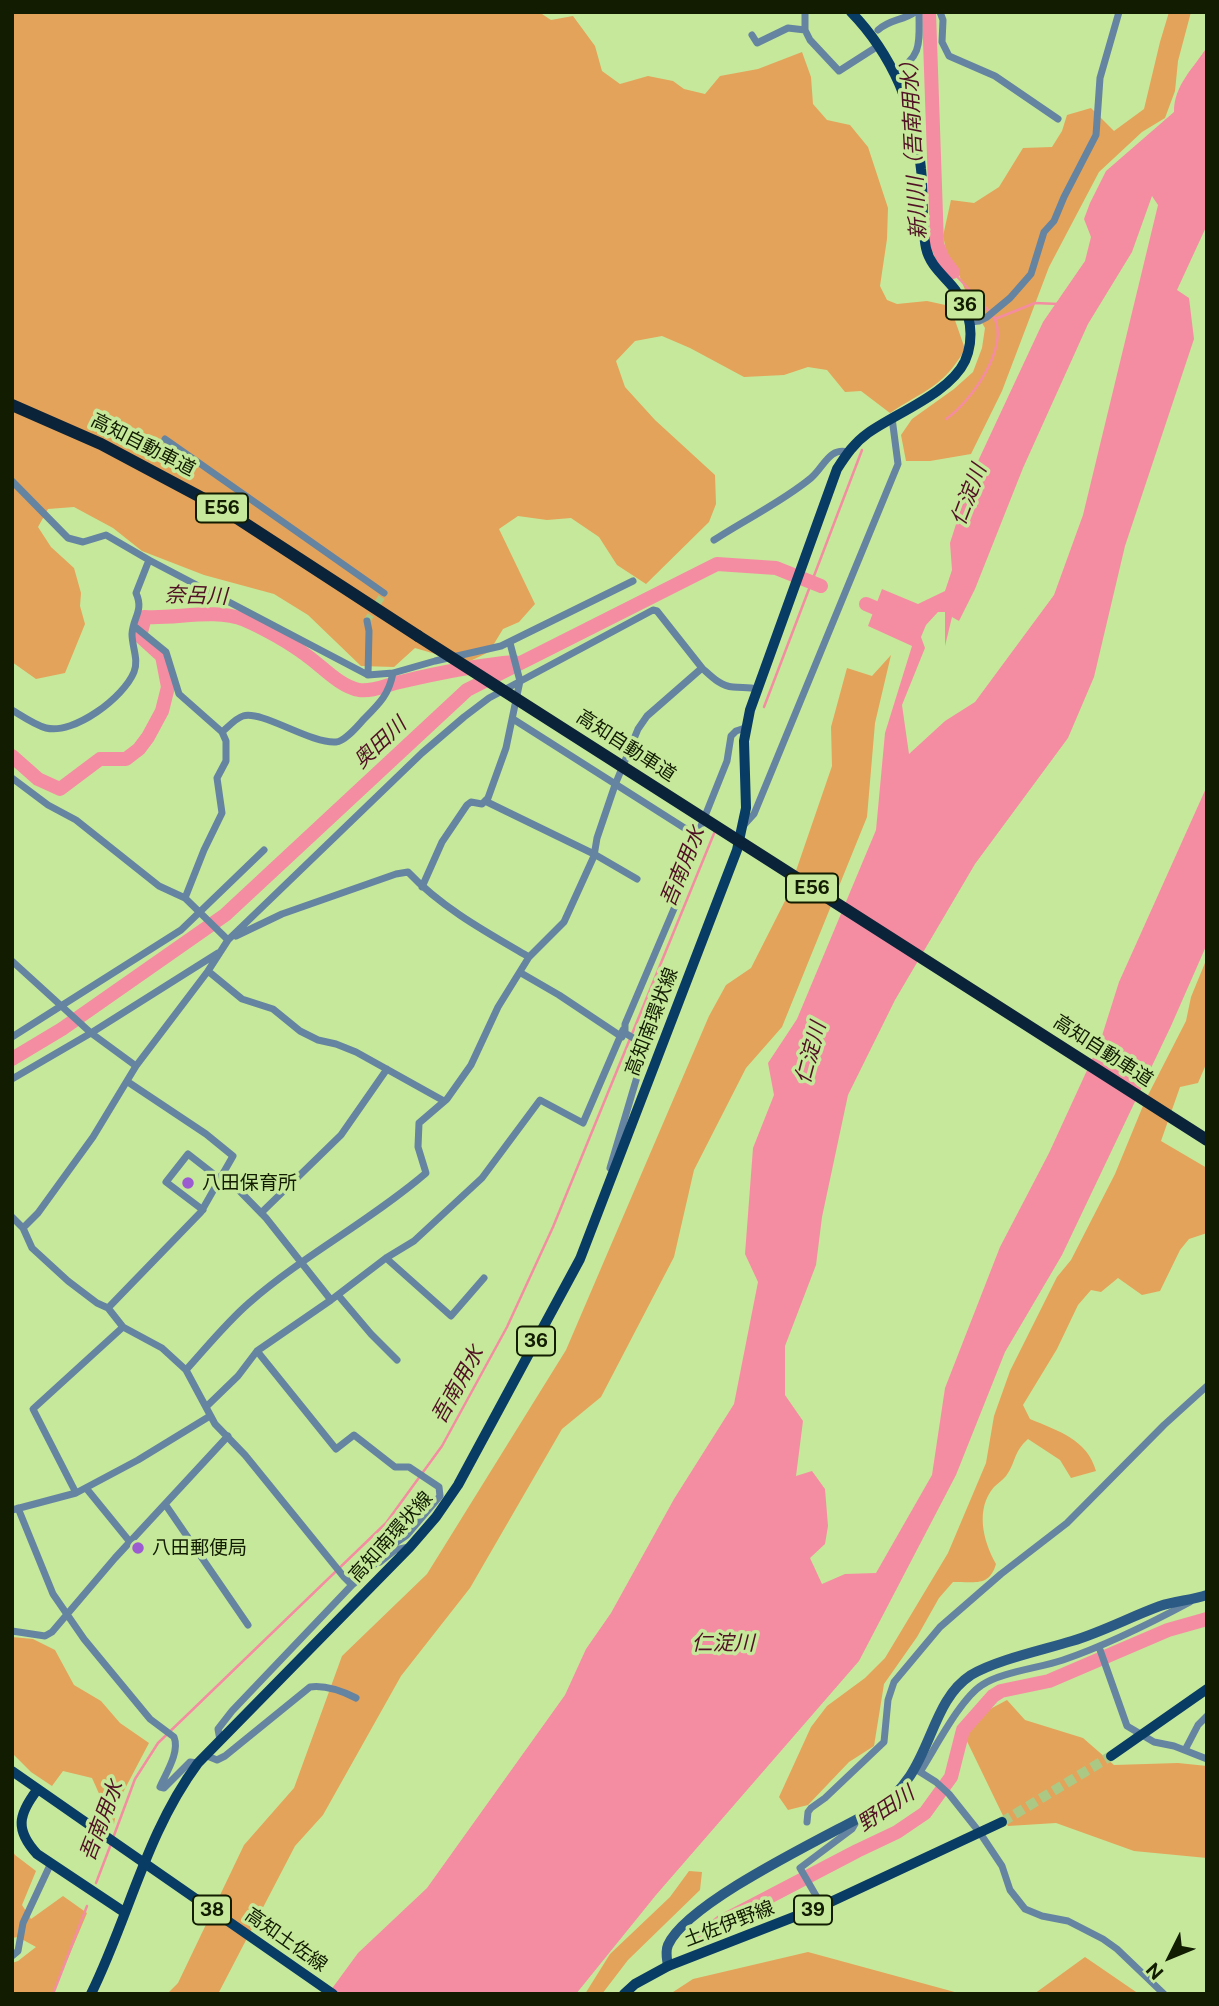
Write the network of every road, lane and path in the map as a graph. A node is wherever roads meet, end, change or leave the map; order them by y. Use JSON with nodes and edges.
{"nodes":[{"id":1,"x":805,"y":12,"type":"edge"},
{"id":2,"x":851,"y":12,"type":"edge"},
{"id":3,"x":917,"y":12,"type":"edge"},
{"id":4,"x":940,"y":12,"type":"edge"},
{"id":5,"x":1119,"y":12,"type":"edge"},
{"id":6,"x":806,"y":30,"type":"junction"},
{"id":7,"x":877,"y":30,"type":"dead end"},
{"id":8,"x":752,"y":35,"type":"dead end"},
{"id":9,"x":878,"y":46,"type":"junction"},
{"id":10,"x":895,"y":72,"type":"junction"},
{"id":11,"x":1058,"y":119,"type":"dead end"},
{"id":12,"x":970,"y":322,"type":"junction"},
{"id":13,"x":12,"y":405,"type":"edge"},
{"id":14,"x":891,"y":418,"type":"junction"},
{"id":15,"x":164,"y":439,"type":"dead end"},
{"id":16,"x":848,"y":452,"type":"junction"},
{"id":17,"x":12,"y":481,"type":"edge"},
{"id":18,"x":715,"y":540,"type":"dead end"},
{"id":19,"x":149,"y":560,"type":"junction"},
{"id":20,"x":633,"y":581,"type":"dead end"},
{"id":21,"x":384,"y":593,"type":"dead end"},
{"id":22,"x":367,"y":621,"type":"tunnel mouth"},
{"id":23,"x":134,"y":626,"type":"junction"},
{"id":24,"x":510,"y":643,"type":"junction"},
{"id":25,"x":468,"y":653,"type":"junction"},
{"id":26,"x":458,"y":666,"type":"dead end"},
{"id":27,"x":702,"y":668,"type":"junction"},
{"id":28,"x":393,"y":673,"type":"junction"},
{"id":29,"x":368,"y":675,"type":"junction"},
{"id":30,"x":520,"y":681,"type":"junction"},
{"id":31,"x":757,"y":690,"type":"junction"},
{"id":32,"x":12,"y":710,"type":"edge"},
{"id":33,"x":513,"y":719,"type":"junction"},
{"id":34,"x":746,"y":728,"type":"junction"},
{"id":35,"x":222,"y":732,"type":"junction"},
{"id":36,"x":12,"y":778,"type":"edge"},
{"id":37,"x":615,"y":785,"type":"junction"},
{"id":38,"x":485,"y":801,"type":"junction"},
{"id":39,"x":744,"y":826,"type":"junction"},
{"id":40,"x":696,"y":836,"type":"junction"},
{"id":41,"x":264,"y":850,"type":"dead end"},
{"id":42,"x":594,"y":854,"type":"junction"},
{"id":43,"x":637,"y":879,"type":"dead end"},
{"id":44,"x":422,"y":887,"type":"junction"},
{"id":45,"x":185,"y":898,"type":"junction"},
{"id":46,"x":203,"y":916,"type":"junction"},
{"id":47,"x":225,"y":938,"type":"junction"},
{"id":48,"x":219,"y":953,"type":"junction"},
{"id":49,"x":528,"y":957,"type":"junction"},
{"id":50,"x":12,"y":961,"type":"edge"},
{"id":51,"x":208,"y":971,"type":"junction"},
{"id":52,"x":521,"y":973,"type":"junction"},
{"id":53,"x":64,"y":1008,"type":"junction"},
{"id":54,"x":91,"y":1033,"type":"junction"},
{"id":55,"x":624,"y":1033,"type":"junction"},
{"id":56,"x":12,"y":1037,"type":"edge"},
{"id":57,"x":136,"y":1066,"type":"junction"},
{"id":58,"x":387,"y":1069,"type":"junction"},
{"id":59,"x":12,"y":1079,"type":"edge"},
{"id":60,"x":128,"y":1082,"type":"junction"},
{"id":61,"x":444,"y":1101,"type":"junction"},
{"id":62,"x":1207,"y":1140,"type":"edge"},
{"id":63,"x":221,"y":1177,"type":"junction"},
{"id":64,"x":203,"y":1210,"type":"junction"},
{"id":65,"x":261,"y":1213,"type":"junction"},
{"id":66,"x":12,"y":1217,"type":"edge"},
{"id":67,"x":593,"y":1225,"type":"junction"},
{"id":68,"x":23,"y":1228,"type":"junction"},
{"id":69,"x":386,"y":1258,"type":"junction"},
{"id":70,"x":303,"y":1263,"type":"junction"},
{"id":71,"x":484,"y":1279,"type":"dead end"},
{"id":72,"x":338,"y":1295,"type":"junction"},
{"id":73,"x":331,"y":1300,"type":"junction"},
{"id":74,"x":108,"y":1308,"type":"junction"},
{"id":75,"x":123,"y":1327,"type":"junction"},
{"id":76,"x":257,"y":1351,"type":"junction"},
{"id":77,"x":397,"y":1360,"type":"dead end"},
{"id":78,"x":186,"y":1370,"type":"junction"},
{"id":79,"x":1207,"y":1386,"type":"edge"},
{"id":80,"x":207,"y":1406,"type":"junction"},
{"id":81,"x":210,"y":1416,"type":"junction"},
{"id":82,"x":229,"y":1436,"type":"junction"},
{"id":83,"x":86,"y":1488,"type":"junction"},
{"id":84,"x":76,"y":1493,"type":"junction"},
{"id":85,"x":165,"y":1504,"type":"junction"},
{"id":86,"x":15,"y":1509,"type":"edge"},
{"id":87,"x":130,"y":1542,"type":"junction"},
{"id":88,"x":410,"y":1547,"type":"junction"},
{"id":89,"x":366,"y":1574,"type":"junction"},
{"id":90,"x":352,"y":1585,"type":"junction"},
{"id":91,"x":1204,"y":1597,"type":"edge"},
{"id":92,"x":68,"y":1612,"type":"junction"},
{"id":93,"x":248,"y":1625,"type":"dead end"},
{"id":94,"x":12,"y":1631,"type":"edge"},
{"id":95,"x":1100,"y":1650,"type":"junction"},
{"id":96,"x":1207,"y":1689,"type":"edge"},
{"id":97,"x":356,"y":1698,"type":"dead end"},
{"id":98,"x":1207,"y":1716,"type":"edge"},
{"id":99,"x":1141,"y":1736,"type":"junction"},
{"id":100,"x":220,"y":1740,"type":"junction"},
{"id":101,"x":1185,"y":1750,"type":"junction"},
{"id":102,"x":1111,"y":1756,"type":"tunnel mouth"},
{"id":103,"x":201,"y":1759,"type":"junction"},
{"id":104,"x":1207,"y":1759,"type":"edge"},
{"id":105,"x":12,"y":1771,"type":"edge"},
{"id":106,"x":918,"y":1771,"type":"junction"},
{"id":107,"x":37,"y":1790,"type":"junction"},
{"id":108,"x":857,"y":1819,"type":"junction"},
{"id":109,"x":807,"y":1822,"type":"dead end"},
{"id":110,"x":1002,"y":1822,"type":"tunnel mouth"},
{"id":111,"x":980,"y":1833,"type":"junction"},
{"id":112,"x":51,"y":1863,"type":"junction"},
{"id":113,"x":822,"y":1906,"type":"junction"},
{"id":114,"x":124,"y":1912,"type":"junction"},
{"id":115,"x":12,"y":1956,"type":"edge"},
{"id":116,"x":668,"y":1966,"type":"junction"},
{"id":117,"x":91,"y":1994,"type":"edge"},
{"id":118,"x":333,"y":1994,"type":"edge"},
{"id":119,"x":624,"y":1994,"type":"edge"},
{"id":120,"x":1164,"y":1994,"type":"edge"}],
"edges":[{"from":1,"to":6,"type":"street"},
{"from":2,"to":9,"type":"main road","number":"36"},
{"from":3,"to":7,"type":"street"},
{"from":3,"to":10,"type":"street"},
{"from":4,"to":11,"type":"street"},
{"from":5,"to":12,"type":"street"},
{"from":6,"to":8,"type":"street"},
{"from":6,"to":9,"type":"street"},
{"from":9,"to":10,"type":"main road","number":"36"},
{"from":10,"to":12,"type":"main road","number":"36"},
{"from":12,"to":14,"type":"main road","name":"高知南環状線","number":"36"},
{"from":13,"to":62,"type":"highway","name":"高知自動車道","number":"E56","bridge":true},
{"from":14,"to":16,"type":"main road","name":"高知南環状線","number":"36"},
{"from":14,"to":39,"type":"street"},
{"from":15,"to":21,"type":"street"},
{"from":16,"to":18,"type":"street"},
{"from":16,"to":31,"type":"main road","name":"高知南環状線","number":"36"},
{"from":17,"to":19,"type":"street"},
{"from":19,"to":23,"type":"street"},
{"from":19,"to":29,"type":"street"},
{"from":20,"to":24,"type":"street"},
{"from":22,"to":29,"type":"street"},
{"from":23,"to":32,"type":"street"},
{"from":23,"to":35,"type":"street"},
{"from":24,"to":25,"type":"street"},
{"from":24,"to":30,"type":"street"},
{"from":25,"to":26,"type":"street"},
{"from":25,"to":28,"type":"street"},
{"from":27,"to":30,"type":"street"},
{"from":27,"to":31,"type":"street"},
{"from":27,"to":37,"type":"street"},
{"from":28,"to":29,"type":"street"},
{"from":28,"to":35,"type":"street"},
{"from":30,"to":33,"type":"street"},
{"from":30,"to":47,"type":"street"},
{"from":31,"to":34,"type":"main road","name":"高知南環状線","number":"36"},
{"from":33,"to":37,"type":"street"},
{"from":33,"to":38,"type":"street"},
{"from":34,"to":39,"type":"main road","name":"高知南環状線","number":"36"},
{"from":34,"to":40,"type":"street"},
{"from":35,"to":45,"type":"street"},
{"from":36,"to":45,"type":"street"},
{"from":37,"to":40,"type":"street"},
{"from":37,"to":42,"type":"street"},
{"from":38,"to":42,"type":"street"},
{"from":38,"to":44,"type":"street"},
{"from":39,"to":67,"type":"main road","name":"高知南環状線","number":"36"},
{"from":40,"to":55,"type":"street"},
{"from":41,"to":46,"type":"street"},
{"from":42,"to":43,"type":"street"},
{"from":42,"to":49,"type":"street"},
{"from":44,"to":47,"type":"street"},
{"from":44,"to":49,"type":"street"},
{"from":45,"to":46,"type":"street"},
{"from":46,"to":47,"type":"street"},
{"from":46,"to":53,"type":"street"},
{"from":47,"to":48,"type":"street"},
{"from":48,"to":51,"type":"street"},
{"from":48,"to":54,"type":"street"},
{"from":49,"to":52,"type":"street"},
{"from":50,"to":53,"type":"street"},
{"from":51,"to":57,"type":"street"},
{"from":51,"to":58,"type":"street"},
{"from":52,"to":55,"type":"street"},
{"from":52,"to":61,"type":"street"},
{"from":53,"to":54,"type":"street"},
{"from":53,"to":56,"type":"street"},
{"from":54,"to":57,"type":"street"},
{"from":54,"to":59,"type":"street"},
{"from":55,"to":67,"type":"street"},
{"from":55,"to":69,"type":"street"},
{"from":57,"to":60,"type":"street"},
{"from":58,"to":61,"type":"street"},
{"from":58,"to":65,"type":"street"},
{"from":60,"to":63,"type":"street"},
{"from":60,"to":68,"type":"street"},
{"from":61,"to":70,"type":"street"},
{"from":63,"to":64,"type":"street"},
{"from":63,"to":64,"type":"street"},
{"from":63,"to":65,"type":"street"},
{"from":64,"to":74,"type":"street"},
{"from":65,"to":70,"type":"street"},
{"from":66,"to":68,"type":"street"},
{"from":67,"to":88,"type":"main road","name":"高知南環状線","number":"36"},
{"from":68,"to":74,"type":"street"},
{"from":69,"to":71,"type":"street"},
{"from":69,"to":72,"type":"street"},
{"from":70,"to":73,"type":"street"},
{"from":70,"to":78,"type":"street"},
{"from":72,"to":73,"type":"street"},
{"from":72,"to":77,"type":"street"},
{"from":73,"to":76,"type":"street"},
{"from":74,"to":75,"type":"street"},
{"from":75,"to":78,"type":"street"},
{"from":75,"to":84,"type":"street"},
{"from":76,"to":80,"type":"street"},
{"from":76,"to":89,"type":"street"},
{"from":78,"to":80,"type":"street"},
{"from":79,"to":109,"type":"street"},
{"from":80,"to":81,"type":"street"},
{"from":81,"to":82,"type":"street"},
{"from":81,"to":83,"type":"street"},
{"from":82,"to":85,"type":"street"},
{"from":82,"to":90,"type":"street"},
{"from":83,"to":84,"type":"street"},
{"from":83,"to":87,"type":"street"},
{"from":84,"to":86,"type":"street"},
{"from":85,"to":87,"type":"street"},
{"from":85,"to":93,"type":"street"},
{"from":86,"to":92,"type":"street"},
{"from":87,"to":92,"type":"street"},
{"from":88,"to":89,"type":"street"},
{"from":88,"to":100,"type":"main road","name":"高知南環状線","number":"36"},
{"from":89,"to":90,"type":"street"},
{"from":90,"to":100,"type":"street"},
{"from":91,"to":95,"type":"street"},
{"from":91,"to":106,"type":"street"},
{"from":92,"to":94,"type":"street"},
{"from":92,"to":103,"type":"street"},
{"from":95,"to":99,"type":"street"},
{"from":95,"to":106,"type":"street"},
{"from":96,"to":99,"type":"main road"},
{"from":97,"to":103,"type":"street"},
{"from":98,"to":101,"type":"street"},
{"from":99,"to":101,"type":"street"},
{"from":99,"to":102,"type":"main road"},
{"from":100,"to":103,"type":"main road","name":"高知南環状線","number":"36"},
{"from":101,"to":104,"type":"street"},
{"from":103,"to":114,"type":"main road","name":"高知南環状線","number":"36"},
{"from":105,"to":107,"type":"main road","name":"高知土佐線","number":"38"},
{"from":106,"to":108,"type":"street"},
{"from":106,"to":111,"type":"street"},
{"from":107,"to":112,"type":"main road"},
{"from":107,"to":118,"type":"main road","name":"高知土佐線","number":"38","bridge":true},
{"from":108,"to":113,"type":"street"},
{"from":108,"to":116,"type":"street"},
{"from":110,"to":111,"type":"main road","name":"土佐伊野線","number":"39"},
{"from":111,"to":113,"type":"main road","name":"土佐伊野線","number":"39"},
{"from":111,"to":120,"type":"street"},
{"from":112,"to":114,"type":"main road"},
{"from":112,"to":115,"type":"street"},
{"from":113,"to":116,"type":"main road","name":"土佐伊野線","number":"39"},
{"from":114,"to":117,"type":"main road","name":"高知南環状線","number":"36"},
{"from":116,"to":119,"type":"main road","name":"土佐伊野線","number":"39"}]}
